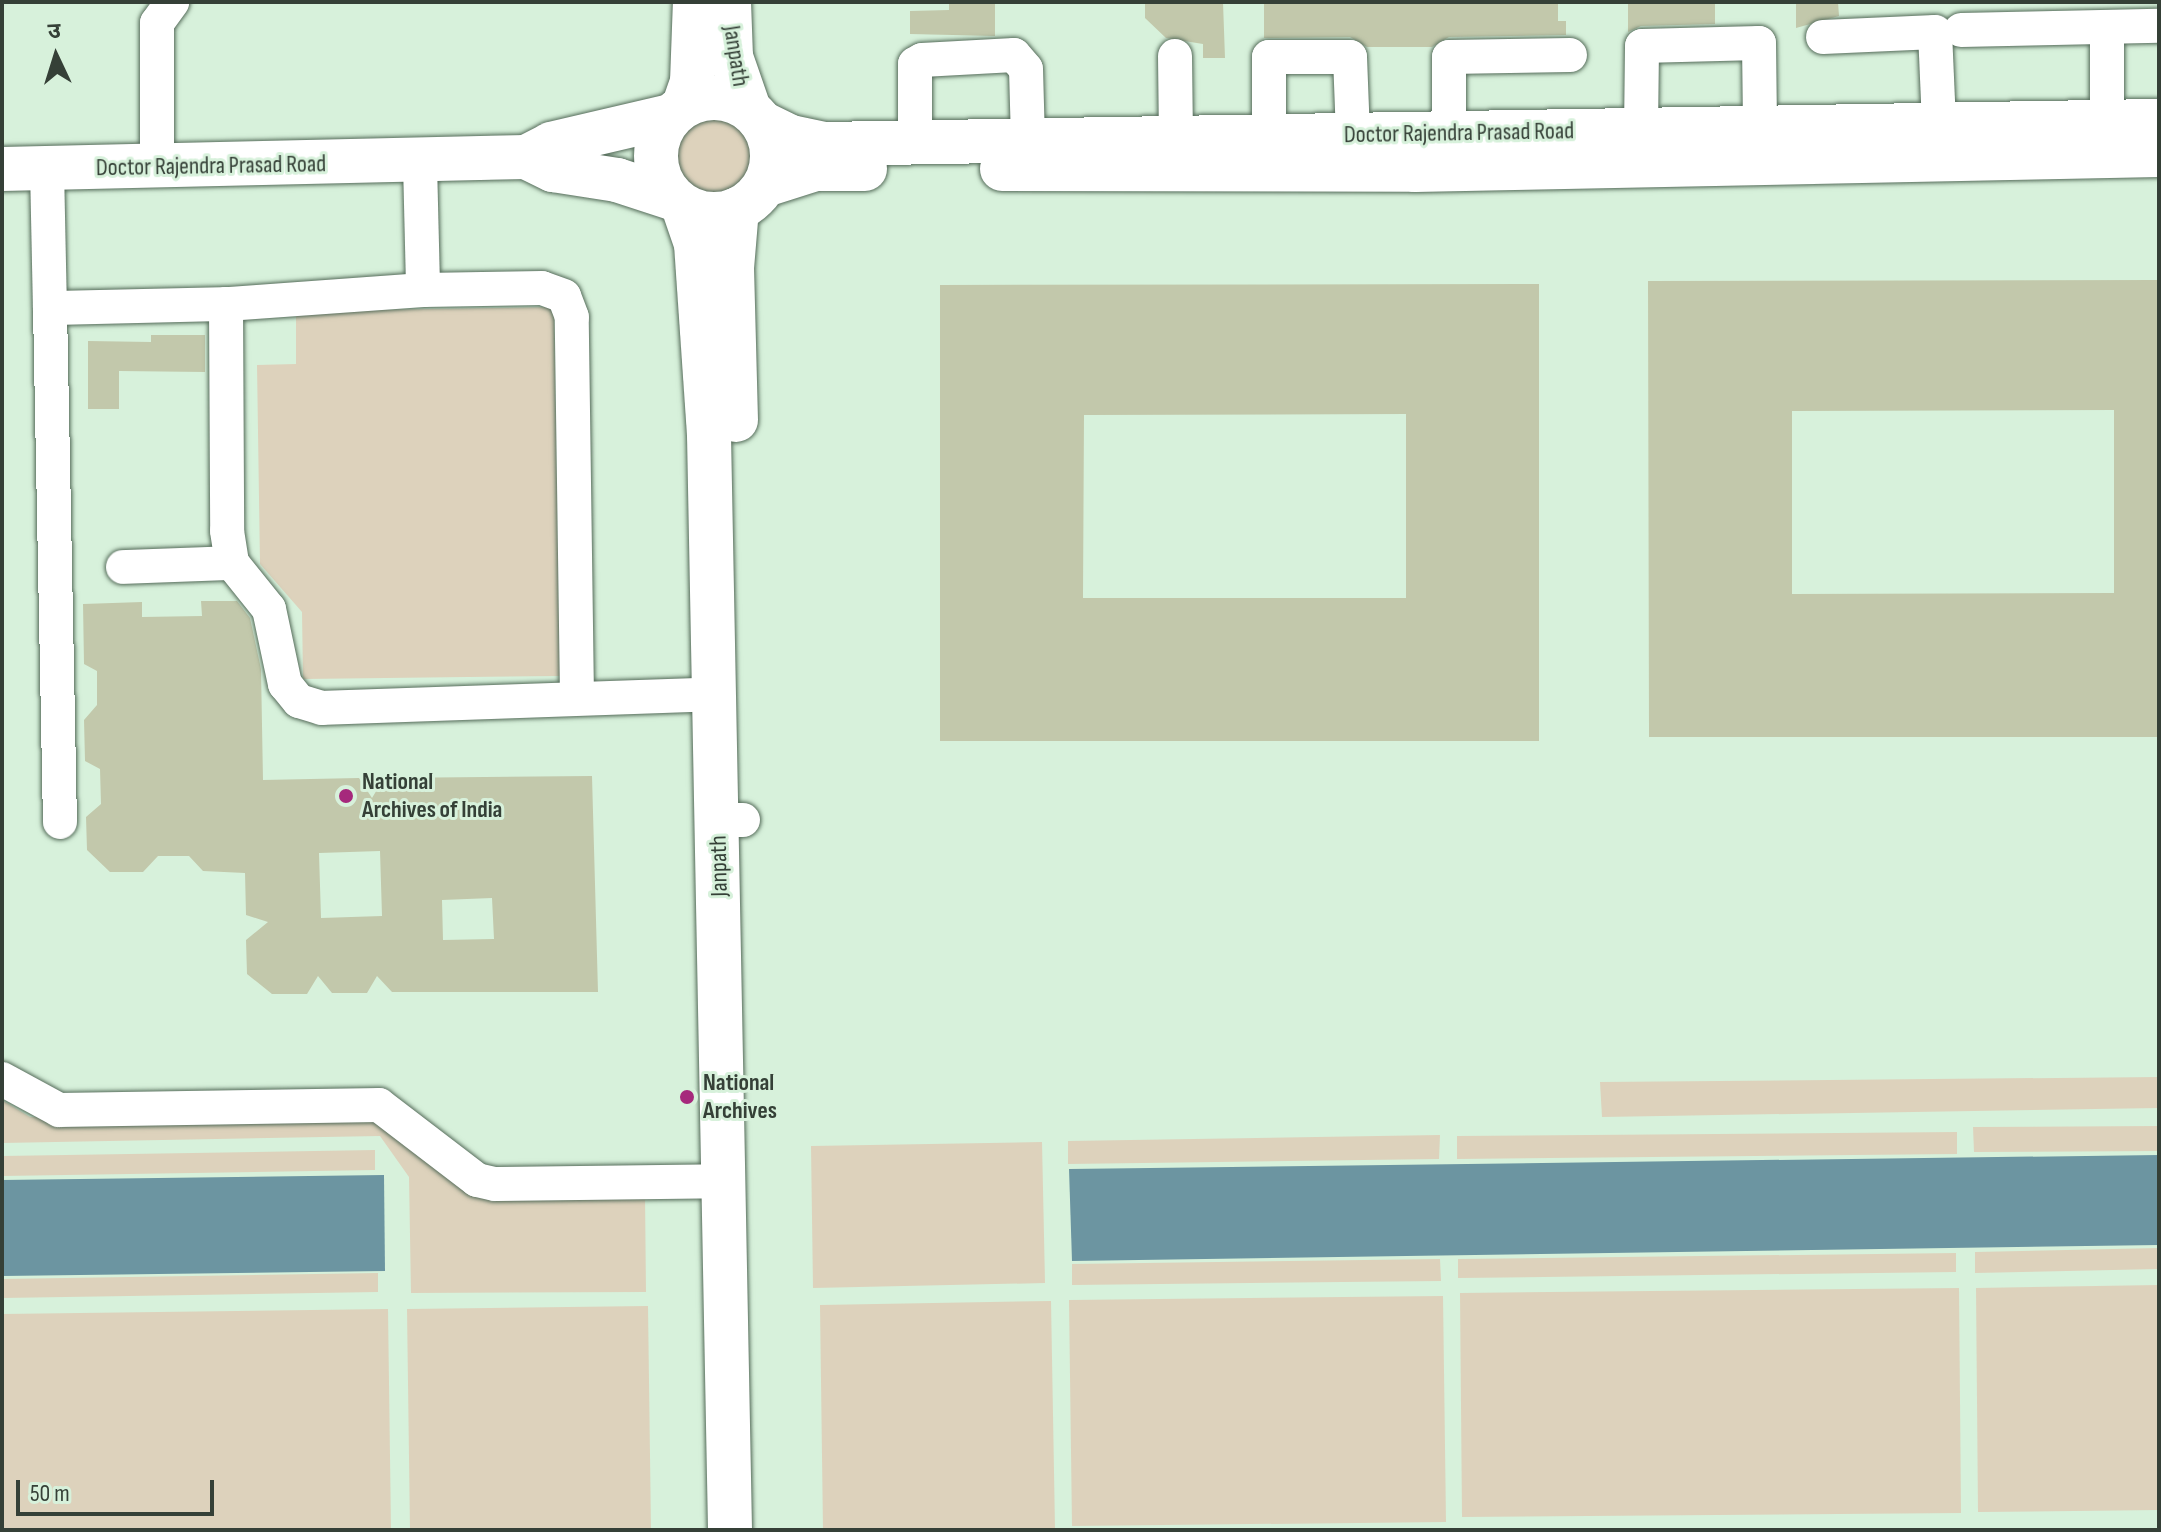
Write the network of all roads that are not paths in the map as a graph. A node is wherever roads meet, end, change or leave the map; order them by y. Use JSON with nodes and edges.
{"nodes":[{"id":1,"x":172,"y":2,"type":"edge"},
{"id":2,"x":695,"y":2,"type":"edge"},
{"id":3,"x":729,"y":2,"type":"edge"},
{"id":4,"x":2159,"y":26,"type":"edge"},
{"id":5,"x":2107,"y":28,"type":"junction"},
{"id":6,"x":1961,"y":30,"type":"dead end"},
{"id":7,"x":1823,"y":37,"type":"dead end"},
{"id":8,"x":1570,"y":55,"type":"dead end"},
{"id":9,"x":1175,"y":56,"type":"dead end"},
{"id":10,"x":677,"y":111,"type":"junction"},
{"id":11,"x":756,"y":116,"type":"junction"},
{"id":12,"x":2159,"y":121,"type":"edge"},
{"id":13,"x":2107,"y":122,"type":"junction"},
{"id":14,"x":1939,"y":125,"type":"junction"},
{"id":15,"x":1760,"y":128,"type":"junction"},
{"id":16,"x":1641,"y":130,"type":"junction"},
{"id":17,"x":1449,"y":134,"type":"junction"},
{"id":18,"x":1176,"y":135,"type":"junction"},
{"id":19,"x":1353,"y":135,"type":"junction"},
{"id":20,"x":1269,"y":136,"type":"junction"},
{"id":21,"x":1028,"y":140,"type":"junction"},
{"id":22,"x":915,"y":141,"type":"junction"},
{"id":23,"x":2159,"y":155,"type":"edge"},
{"id":24,"x":526,"y":157,"type":"junction"},
{"id":25,"x":420,"y":163,"type":"junction"},
{"id":26,"x":157,"y":166,"type":"junction"},
{"id":27,"x":47,"y":168,"type":"junction"},
{"id":28,"x":2,"y":169,"type":"edge"},
{"id":29,"x":751,"y":197,"type":"junction"},
{"id":30,"x":678,"y":202,"type":"junction"},
{"id":31,"x":423,"y":290,"type":"junction"},
{"id":32,"x":226,"y":304,"type":"junction"},
{"id":33,"x":50,"y":308,"type":"junction"},
{"id":34,"x":232,"y":563,"type":"junction"},
{"id":35,"x":123,"y":567,"type":"dead end"},
{"id":36,"x":717,"y":694,"type":"junction"},
{"id":37,"x":577,"y":697,"type":"junction"},
{"id":38,"x":731,"y":820,"type":"junction"},
{"id":39,"x":60,"y":822,"type":"dead end"},
{"id":40,"x":2,"y":1079,"type":"edge"},
{"id":41,"x":725,"y":1181,"type":"junction"},
{"id":42,"x":730,"y":1530,"type":"edge"},
{"id":43,"x":754,"y":1530,"type":"edge"}],
"edges":[{"from":1,"to":26,"type":"street"},
{"from":2,"to":10,"type":"main road","name":"Janpath"},
{"from":3,"to":11,"type":"main road","name":"Janpath"},
{"from":4,"to":5,"type":"street"},
{"from":5,"to":6,"type":"street"},
{"from":5,"to":13,"type":"street"},
{"from":7,"to":14,"type":"street"},
{"from":8,"to":17,"type":"street"},
{"from":9,"to":18,"type":"street"},
{"from":10,"to":11,"type":"main road"},
{"from":10,"to":24,"type":"main road"},
{"from":10,"to":30,"type":"main road"},
{"from":11,"to":22,"type":"main road","name":"Doctor Rajendra Prasad Road"},
{"from":11,"to":29,"type":"main road"},
{"from":12,"to":13,"type":"main road","name":"Doctor Rajendra Prasad Road"},
{"from":13,"to":14,"type":"main road","name":"Doctor Rajendra Prasad Road"},
{"from":14,"to":15,"type":"main road","name":"Doctor Rajendra Prasad Road"},
{"from":15,"to":16,"type":"main road","name":"Doctor Rajendra Prasad Road"},
{"from":15,"to":16,"type":"street"},
{"from":16,"to":17,"type":"main road","name":"Doctor Rajendra Prasad Road"},
{"from":17,"to":19,"type":"main road","name":"Doctor Rajendra Prasad Road"},
{"from":18,"to":20,"type":"main road","name":"Doctor Rajendra Prasad Road"},
{"from":18,"to":21,"type":"main road","name":"Doctor Rajendra Prasad Road"},
{"from":19,"to":20,"type":"main road","name":"Doctor Rajendra Prasad Road"},
{"from":19,"to":20,"type":"street"},
{"from":21,"to":22,"type":"main road","name":"Doctor Rajendra Prasad Road"},
{"from":21,"to":22,"type":"street"},
{"from":23,"to":29,"type":"main road","name":"Doctor Rajendra Prasad Road"},
{"from":24,"to":25,"type":"main road","name":"Doctor Rajendra Prasad Road"},
{"from":24,"to":30,"type":"main road"},
{"from":25,"to":26,"type":"main road","name":"Doctor Rajendra Prasad Road"},
{"from":25,"to":31,"type":"street"},
{"from":26,"to":27,"type":"main road","name":"Doctor Rajendra Prasad Road"},
{"from":27,"to":28,"type":"main road","name":"Doctor Rajendra Prasad Road"},
{"from":27,"to":33,"type":"street"},
{"from":29,"to":30,"type":"main road"},
{"from":29,"to":38,"type":"main road","name":"Janpath"},
{"from":30,"to":36,"type":"main road","name":"Janpath"},
{"from":31,"to":32,"type":"street"},
{"from":31,"to":37,"type":"street"},
{"from":32,"to":33,"type":"street"},
{"from":32,"to":34,"type":"street"},
{"from":33,"to":39,"type":"street"},
{"from":34,"to":35,"type":"street"},
{"from":34,"to":37,"type":"street"},
{"from":36,"to":37,"type":"street"},
{"from":36,"to":38,"type":"main road","name":"Janpath"},
{"from":38,"to":41,"type":"main road","name":"Janpath"},
{"from":38,"to":43,"type":"main road","name":"Janpath"},
{"from":40,"to":41,"type":"street"},
{"from":41,"to":42,"type":"main road","name":"Janpath"}]}
